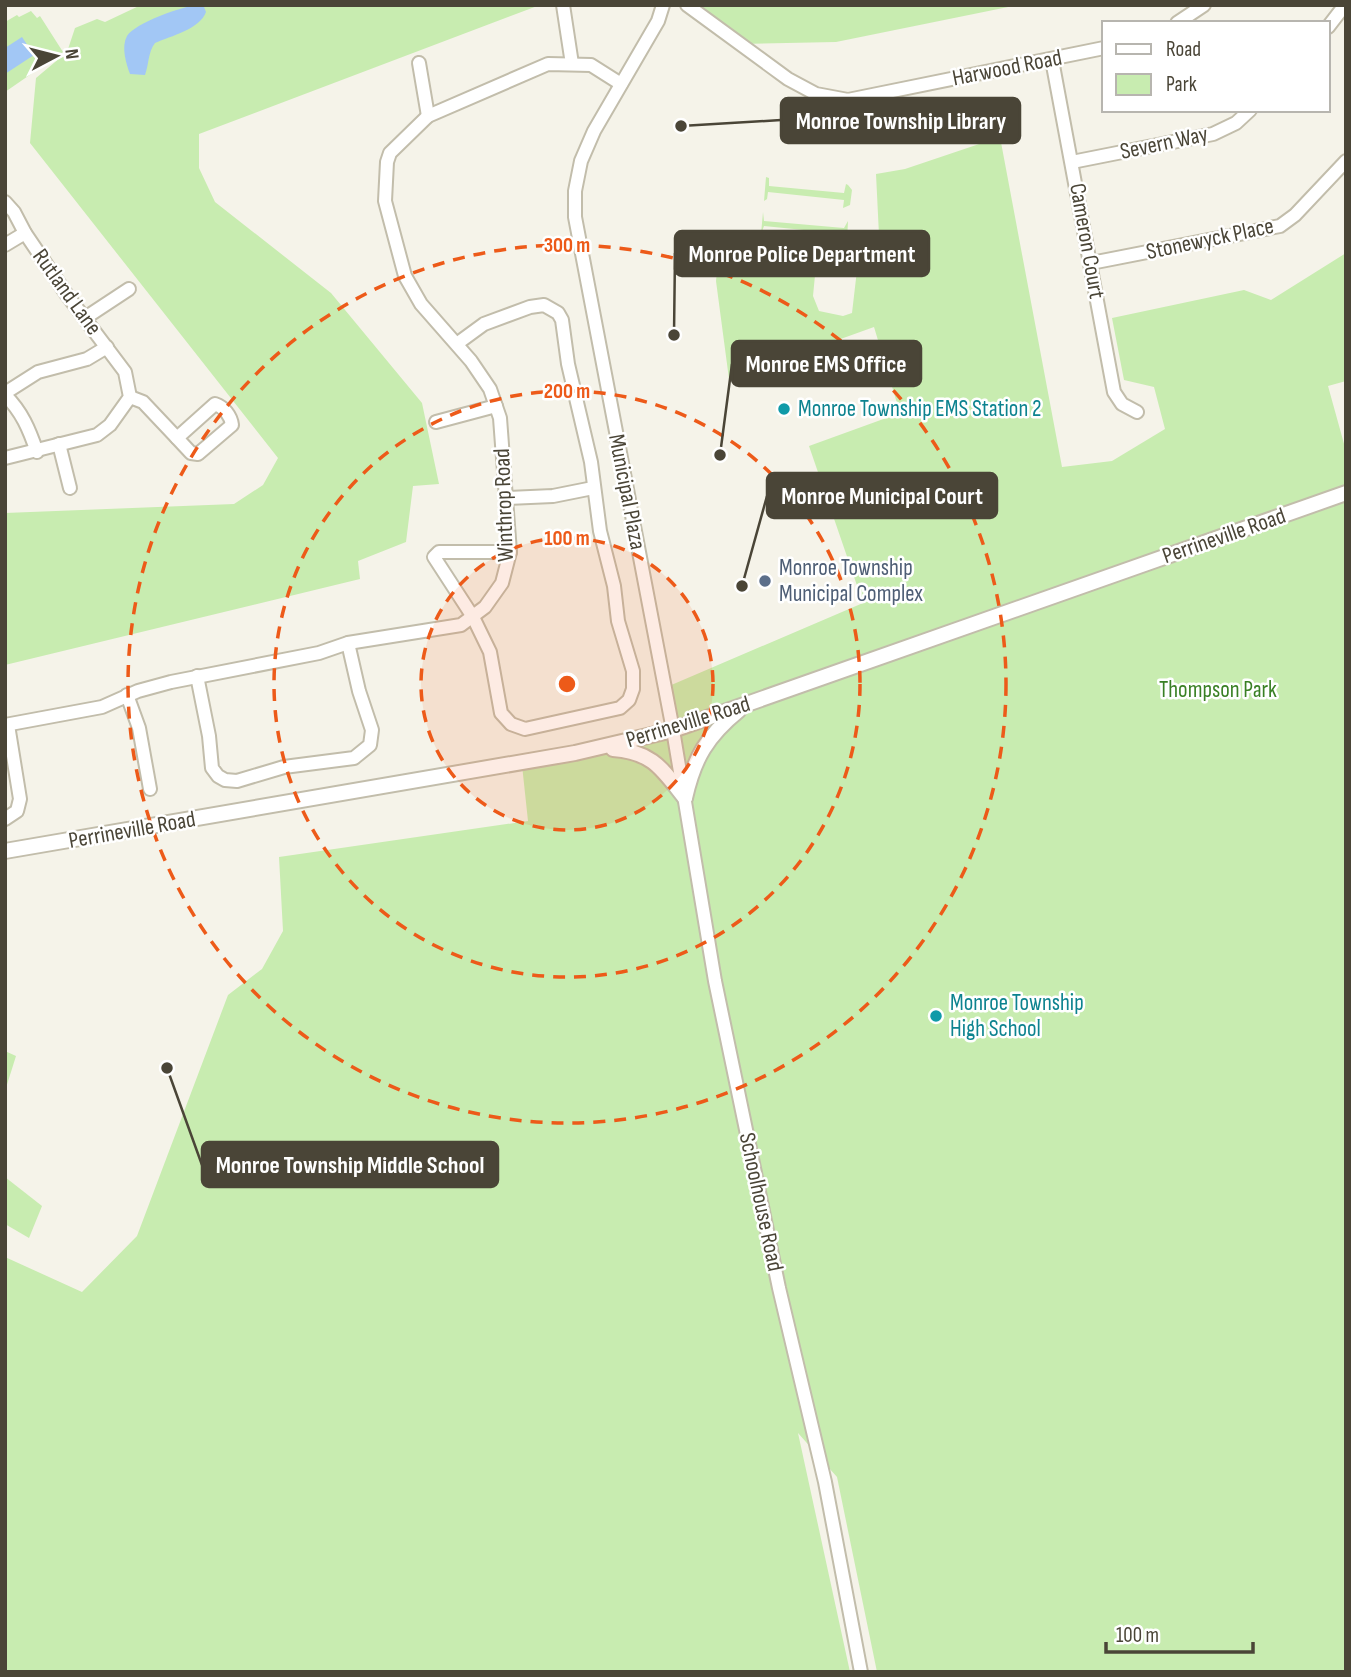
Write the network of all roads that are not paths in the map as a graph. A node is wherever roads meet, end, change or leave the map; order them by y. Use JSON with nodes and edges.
{"nodes":[{"id":1,"x":563,"y":5,"type":"edge"},
{"id":2,"x":663,"y":5,"type":"edge"},
{"id":3,"x":687,"y":5,"type":"edge"},
{"id":4,"x":1204,"y":5,"type":"edge"},
{"id":5,"x":1346,"y":5,"type":"edge"},
{"id":6,"x":1180,"y":21,"type":"edge"},
{"id":7,"x":1330,"y":25,"type":"edge"},
{"id":8,"x":1102,"y":48,"type":"edge"},
{"id":9,"x":1052,"y":60,"type":"junction"},
{"id":10,"x":419,"y":64,"type":"dead end"},
{"id":11,"x":572,"y":64,"type":"junction"},
{"id":12,"x":621,"y":83,"type":"junction"},
{"id":13,"x":1248,"y":112,"type":"edge"},
{"id":14,"x":428,"y":116,"type":"junction"},
{"id":15,"x":1346,"y":161,"type":"edge"},
{"id":16,"x":1072,"y":162,"type":"junction"},
{"id":17,"x":5,"y":202,"type":"edge"},
{"id":18,"x":25,"y":233,"type":"junction"},
{"id":19,"x":5,"y":245,"type":"edge"},
{"id":20,"x":1091,"y":263,"type":"junction"},
{"id":21,"x":129,"y":289,"type":"dead end"},
{"id":22,"x":85,"y":318,"type":"junction"},
{"id":23,"x":458,"y":343,"type":"junction"},
{"id":24,"x":107,"y":347,"type":"junction"},
{"id":25,"x":5,"y":394,"type":"edge"},
{"id":26,"x":130,"y":397,"type":"junction"},
{"id":27,"x":496,"y":406,"type":"junction"},
{"id":28,"x":1137,"y":412,"type":"dead end"},
{"id":29,"x":436,"y":422,"type":"dead end"},
{"id":30,"x":177,"y":438,"type":"dead end"},
{"id":31,"x":59,"y":444,"type":"junction"},
{"id":32,"x":37,"y":452,"type":"junction"},
{"id":33,"x":5,"y":458,"type":"edge"},
{"id":34,"x":70,"y":488,"type":"dead end"},
{"id":35,"x":593,"y":488,"type":"junction"},
{"id":36,"x":1346,"y":493,"type":"edge"},
{"id":37,"x":506,"y":498,"type":"junction"},
{"id":38,"x":510,"y":552,"type":"junction"},
{"id":39,"x":473,"y":617,"type":"junction"},
{"id":40,"x":348,"y":643,"type":"junction"},
{"id":41,"x":197,"y":676,"type":"junction"},
{"id":42,"x":127,"y":695,"type":"junction"},
{"id":43,"x":746,"y":704,"type":"junction"},
{"id":44,"x":7,"y":725,"type":"edge"},
{"id":45,"x":673,"y":730,"type":"junction"},
{"id":46,"x":601,"y":748,"type":"junction"},
{"id":47,"x":150,"y":789,"type":"dead end"},
{"id":48,"x":685,"y":798,"type":"junction"},
{"id":49,"x":5,"y":819,"type":"edge"},
{"id":50,"x":5,"y":851,"type":"edge"},
{"id":51,"x":861,"y":1672,"type":"edge"}],
"edges":[{"from":1,"to":11,"type":"street"},
{"from":2,"to":12,"type":"street","name":"Municipal Plaza"},
{"from":3,"to":9,"type":"street","name":"Harwood Road"},
{"from":4,"to":6,"type":"street"},
{"from":5,"to":7,"type":"street"},
{"from":8,"to":9,"type":"street","name":"Harwood Road"},
{"from":9,"to":16,"type":"street","name":"Cameron Court"},
{"from":10,"to":14,"type":"street"},
{"from":11,"to":12,"type":"street","name":"Winthrop Road"},
{"from":11,"to":14,"type":"street","name":"Winthrop Road"},
{"from":12,"to":45,"type":"street","name":"Municipal Plaza"},
{"from":13,"to":16,"type":"street","name":"Severn Way"},
{"from":14,"to":23,"type":"street","name":"Winthrop Road"},
{"from":15,"to":20,"type":"street","name":"Stonewyck Place"},
{"from":16,"to":20,"type":"street","name":"Cameron Court"},
{"from":17,"to":18,"type":"street","name":"Rutland Lane"},
{"from":18,"to":19,"type":"street"},
{"from":18,"to":22,"type":"street","name":"Rutland Lane"},
{"from":20,"to":28,"type":"street","name":"Cameron Court"},
{"from":21,"to":22,"type":"street"},
{"from":22,"to":24,"type":"street","name":"Rutland Lane"},
{"from":23,"to":27,"type":"street","name":"Winthrop Road"},
{"from":23,"to":35,"type":"street"},
{"from":24,"to":25,"type":"street","name":"Rutland Lane"},
{"from":24,"to":26,"type":"street","name":"Rutland Lane"},
{"from":25,"to":32,"type":"street"},
{"from":26,"to":30,"type":"street"},
{"from":26,"to":31,"type":"street"},
{"from":27,"to":29,"type":"street"},
{"from":27,"to":37,"type":"street","name":"Winthrop Road"},
{"from":31,"to":32,"type":"street"},
{"from":31,"to":34,"type":"street"},
{"from":32,"to":33,"type":"street"},
{"from":35,"to":37,"type":"street"},
{"from":35,"to":39,"type":"street"},
{"from":36,"to":43,"type":"street","name":"Perrineville Road"},
{"from":37,"to":38,"type":"street","name":"Winthrop Road"},
{"from":38,"to":39,"type":"street","name":"Winthrop Road"},
{"from":38,"to":39,"type":"street"},
{"from":39,"to":40,"type":"street","name":"Winthrop Road"},
{"from":40,"to":41,"type":"street","name":"Winthrop Road"},
{"from":40,"to":41,"type":"street"},
{"from":41,"to":42,"type":"street","name":"Winthrop Road"},
{"from":42,"to":44,"type":"street","name":"Winthrop Road"},
{"from":42,"to":47,"type":"street"},
{"from":43,"to":45,"type":"street","name":"Perrineville Road"},
{"from":43,"to":48,"type":"street"},
{"from":44,"to":49,"type":"street"},
{"from":45,"to":46,"type":"street","name":"Perrineville Road"},
{"from":45,"to":48,"type":"street","name":"Schoolhouse Road"},
{"from":46,"to":48,"type":"street"},
{"from":46,"to":50,"type":"street","name":"Perrineville Road"},
{"from":48,"to":51,"type":"street","name":"Schoolhouse Road"}]}
